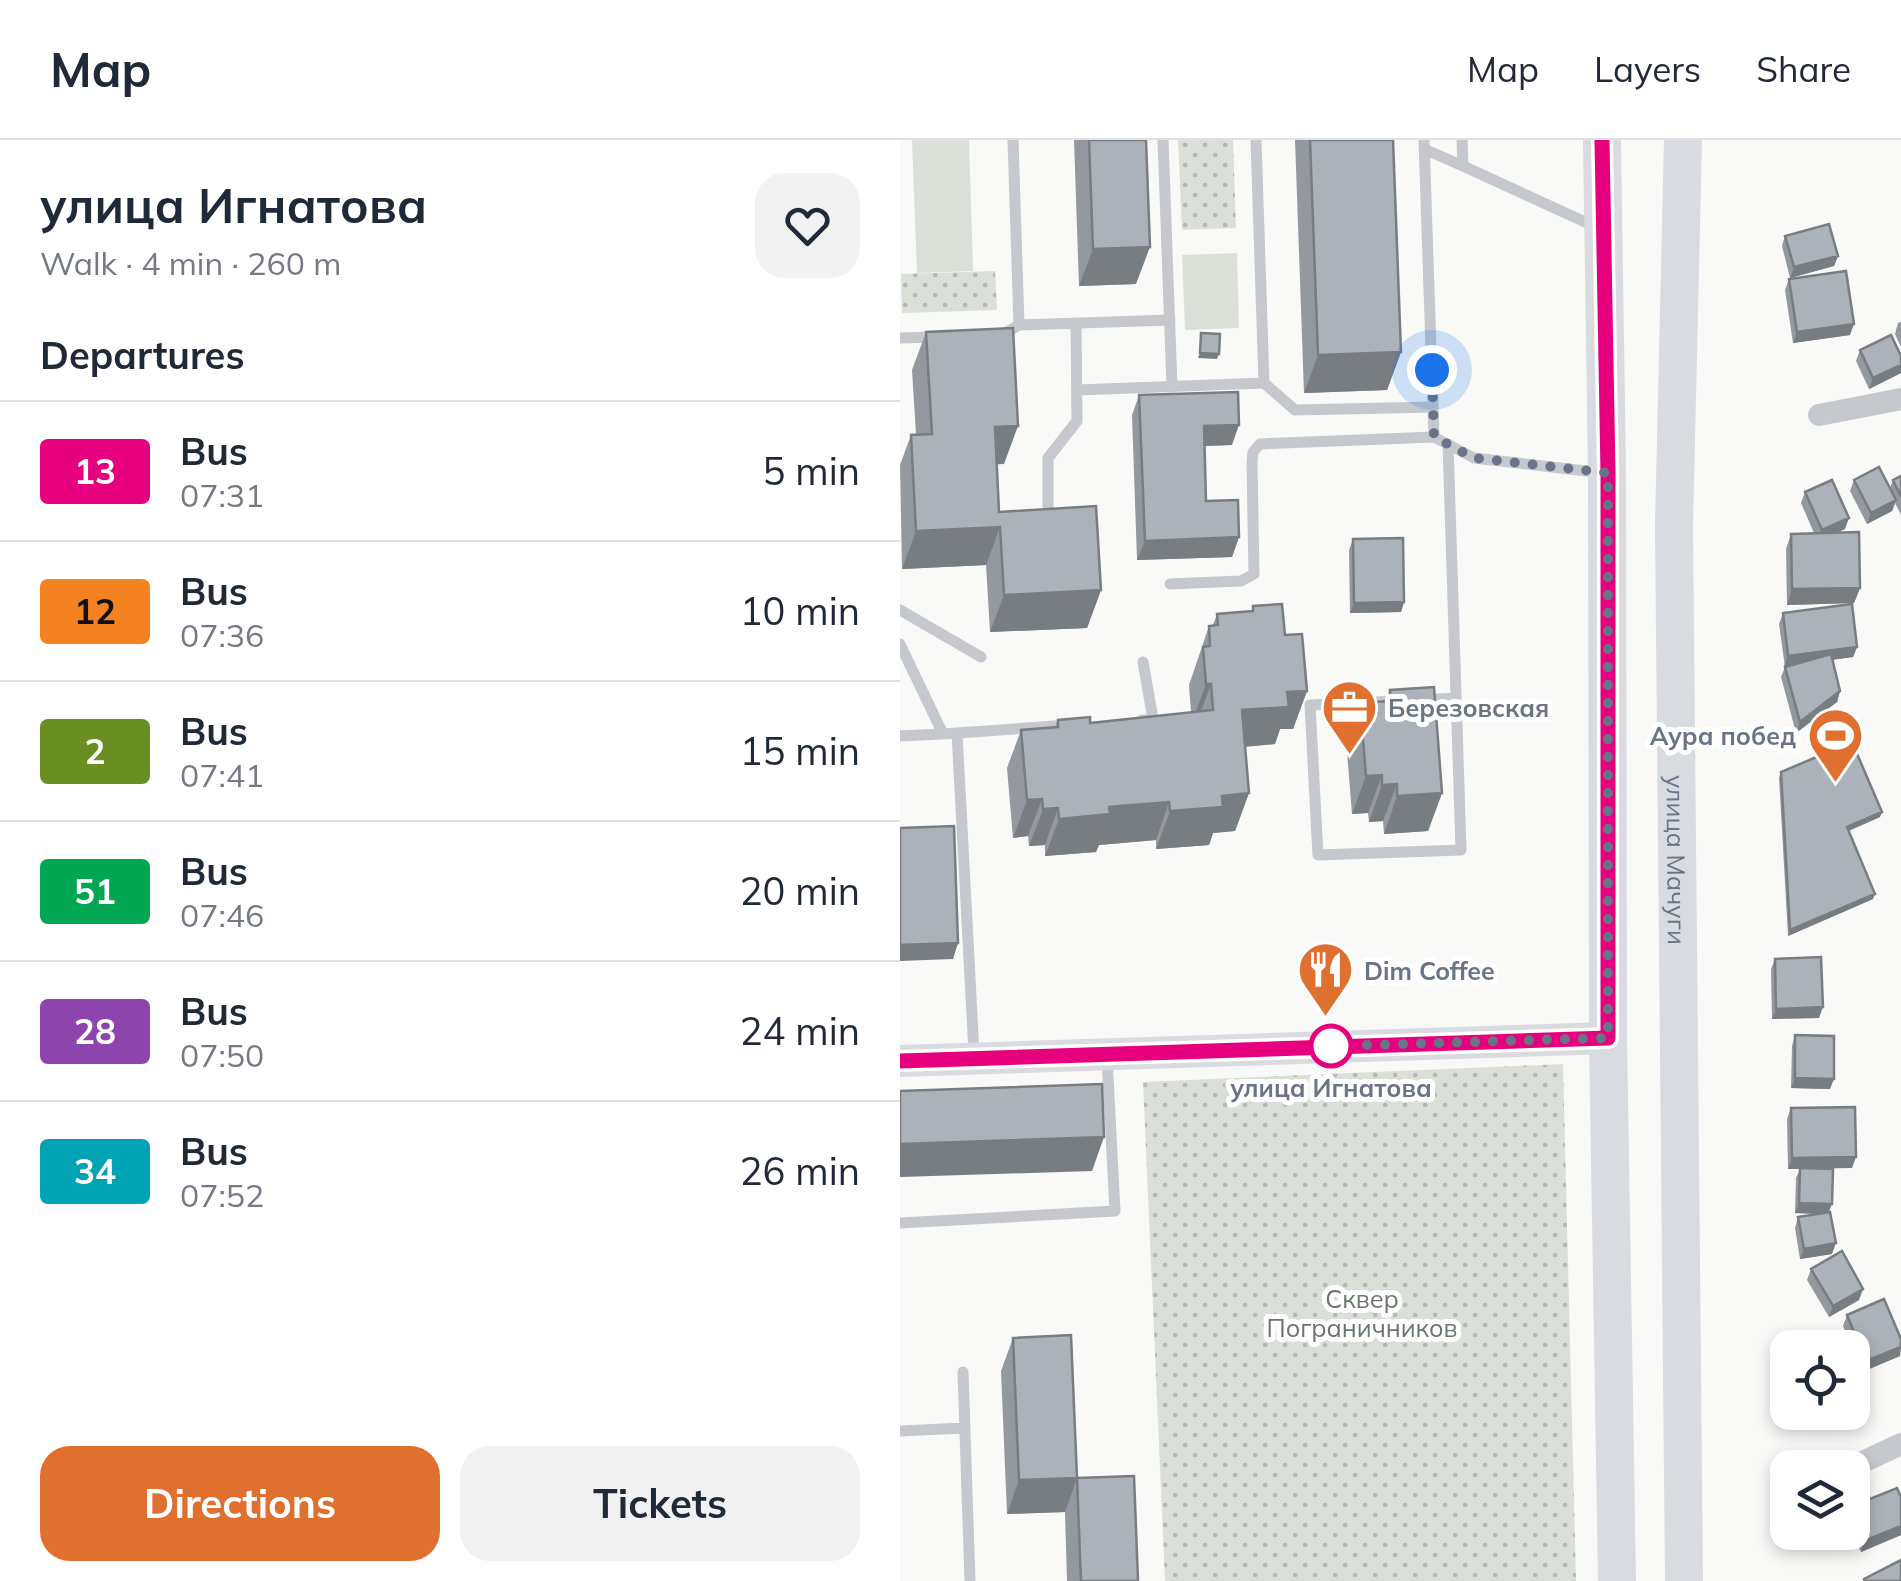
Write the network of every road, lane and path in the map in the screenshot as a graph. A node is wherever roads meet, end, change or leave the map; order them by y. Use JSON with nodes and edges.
{"nodes":[{"id":1,"x":1013,"y":140,"type":"edge"},
{"id":2,"x":1163,"y":140,"type":"edge"},
{"id":3,"x":1256,"y":140,"type":"edge"},
{"id":4,"x":1462,"y":140,"type":"edge"},
{"id":5,"x":1602,"y":140,"type":"edge"},
{"id":6,"x":1684,"y":140,"type":"edge"},
{"id":7,"x":1424,"y":144,"type":"edge"},
{"id":8,"x":1463,"y":166,"type":"junction"},
{"id":9,"x":1604,"y":230,"type":"junction"},
{"id":10,"x":1170,"y":320,"type":"junction"},
{"id":11,"x":1076,"y":323,"type":"junction"},
{"id":12,"x":1019,"y":325,"type":"junction"},
{"id":13,"x":987,"y":335,"type":"edge"},
{"id":14,"x":952,"y":336,"type":"edge"},
{"id":15,"x":900,"y":338,"type":"edge"},
{"id":16,"x":1264,"y":383,"type":"junction"},
{"id":17,"x":1172,"y":386,"type":"junction"},
{"id":18,"x":1078,"y":390,"type":"junction"},
{"id":19,"x":1901,"y":399,"type":"edge"},
{"id":20,"x":1433,"y":407,"type":"junction"},
{"id":21,"x":1818,"y":416,"type":"dead end"},
{"id":22,"x":1434,"y":437,"type":"junction"},
{"id":23,"x":1448,"y":444,"type":"junction"},
{"id":24,"x":1608,"y":473,"type":"junction"},
{"id":25,"x":1048,"y":514,"type":"edge"},
{"id":26,"x":1170,"y":584,"type":"dead end"},
{"id":27,"x":900,"y":610,"type":"edge"},
{"id":28,"x":900,"y":644,"type":"edge"},
{"id":29,"x":982,"y":658,"type":"dead end"},
{"id":30,"x":1144,"y":662,"type":"dead end"},
{"id":31,"x":1456,"y":698,"type":"junction"},
{"id":32,"x":1133,"y":720,"type":"edge"},
{"id":33,"x":1075,"y":724,"type":"edge"},
{"id":34,"x":957,"y":733,"type":"junction"},
{"id":35,"x":943,"y":734,"type":"junction"},
{"id":36,"x":900,"y":736,"type":"edge"},
{"id":37,"x":1608,"y":1038,"type":"junction"},
{"id":38,"x":1106,"y":1054,"type":"junction"},
{"id":39,"x":975,"y":1059,"type":"junction"},
{"id":40,"x":900,"y":1061,"type":"edge"},
{"id":41,"x":900,"y":1222,"type":"edge"},
{"id":42,"x":962,"y":1372,"type":"dead end"},
{"id":43,"x":964,"y":1428,"type":"junction"},
{"id":44,"x":900,"y":1431,"type":"edge"},
{"id":45,"x":1901,"y":1444,"type":"edge"},
{"id":46,"x":1870,"y":1459,"type":"edge"},
{"id":47,"x":970,"y":1581,"type":"edge"},
{"id":48,"x":1617,"y":1581,"type":"edge"},
{"id":49,"x":1684,"y":1581,"type":"edge"}],
"edges":[{"from":1,"to":12,"type":"lane"},
{"from":2,"to":10,"type":"lane"},
{"from":3,"to":16,"type":"lane"},
{"from":4,"to":8,"type":"lane"},
{"from":5,"to":9,"type":"main road"},
{"from":6,"to":49,"type":"main road","name":"улица Мачуги"},
{"from":7,"to":8,"type":"lane"},
{"from":7,"to":20,"type":"lane"},
{"from":8,"to":9,"type":"lane"},
{"from":9,"to":24,"type":"main road"},
{"from":10,"to":11,"type":"lane"},
{"from":10,"to":17,"type":"lane"},
{"from":11,"to":12,"type":"lane"},
{"from":11,"to":18,"type":"lane"},
{"from":12,"to":13,"type":"lane"},
{"from":14,"to":15,"type":"lane"},
{"from":16,"to":17,"type":"lane"},
{"from":16,"to":20,"type":"lane"},
{"from":17,"to":18,"type":"lane"},
{"from":18,"to":25,"type":"lane"},
{"from":19,"to":21,"type":"street"},
{"from":20,"to":22,"type":"lane"},
{"from":22,"to":23,"type":"lane"},
{"from":22,"to":26,"type":"lane"},
{"from":23,"to":24,"type":"lane"},
{"from":23,"to":31,"type":"lane"},
{"from":24,"to":37,"type":"main road"},
{"from":27,"to":29,"type":"lane"},
{"from":28,"to":35,"type":"lane"},
{"from":30,"to":32,"type":"lane"},
{"from":31,"to":31,"type":"lane"},
{"from":33,"to":34,"type":"lane"},
{"from":34,"to":35,"type":"lane"},
{"from":34,"to":39,"type":"lane"},
{"from":35,"to":36,"type":"lane"},
{"from":37,"to":38,"type":"street"},
{"from":37,"to":48,"type":"main road"},
{"from":38,"to":39,"type":"street"},
{"from":38,"to":41,"type":"lane"},
{"from":39,"to":40,"type":"street"},
{"from":42,"to":43,"type":"lane"},
{"from":43,"to":44,"type":"lane"},
{"from":43,"to":47,"type":"lane"},
{"from":45,"to":46,"type":"street"}]}
